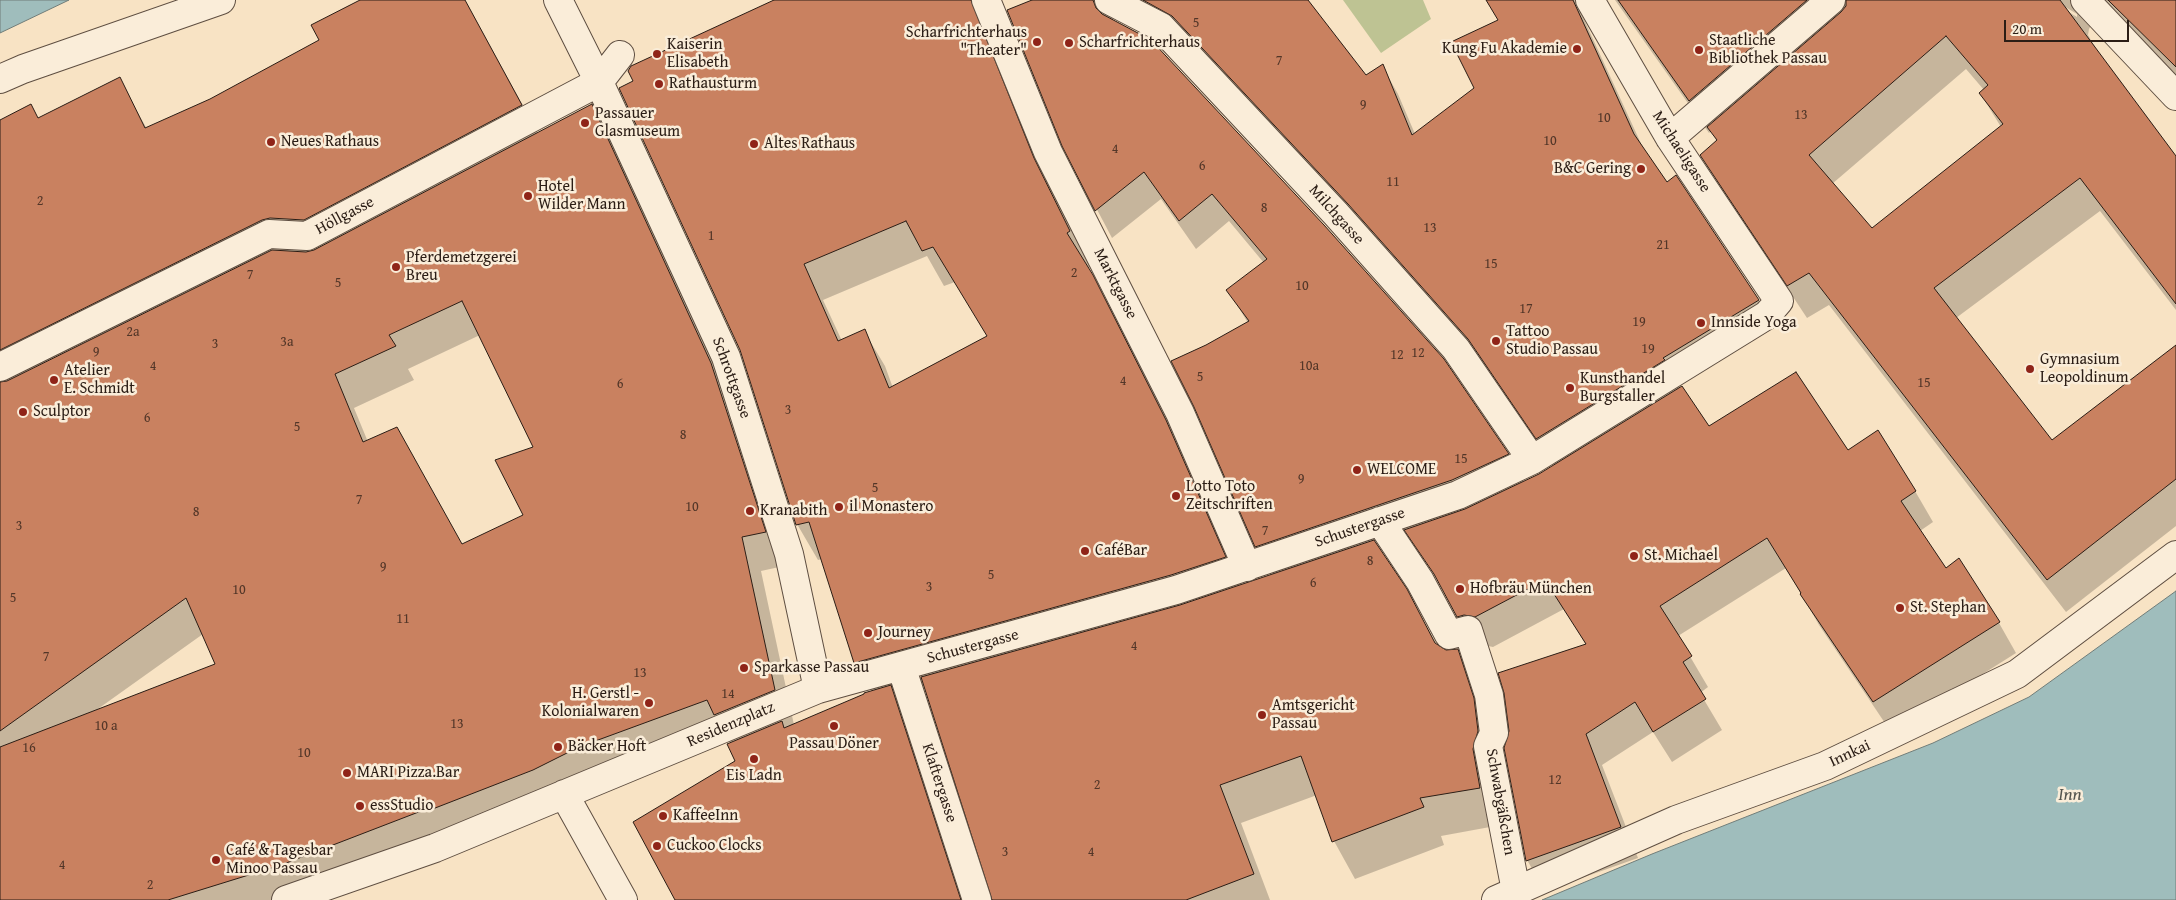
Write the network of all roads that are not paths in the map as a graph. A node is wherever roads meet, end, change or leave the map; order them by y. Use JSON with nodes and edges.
{"nodes":[{"id":1,"x":221,"y":0,"type":"edge"},
{"id":2,"x":558,"y":0,"type":"edge"},
{"id":3,"x":986,"y":0,"type":"edge"},
{"id":4,"x":1110,"y":0,"type":"edge"},
{"id":5,"x":1590,"y":0,"type":"edge"},
{"id":6,"x":1831,"y":0,"type":"edge"},
{"id":7,"x":2085,"y":0,"type":"edge"},
{"id":8,"x":620,"y":55,"type":"dead end"},
{"id":9,"x":0,"y":79,"type":"edge"},
{"id":10,"x":599,"y":82,"type":"junction"},
{"id":11,"x":2176,"y":96,"type":"edge"},
{"id":12,"x":1670,"y":138,"type":"junction"},
{"id":13,"x":1779,"y":301,"type":"joint"},
{"id":14,"x":0,"y":367,"type":"edge"},
{"id":15,"x":1532,"y":460,"type":"junction"},
{"id":16,"x":1380,"y":521,"type":"junction"},
{"id":17,"x":2176,"y":555,"type":"edge"},
{"id":18,"x":1247,"y":567,"type":"junction"},
{"id":19,"x":901,"y":666,"type":"junction"},
{"id":20,"x":818,"y":689,"type":"junction"},
{"id":21,"x":564,"y":794,"type":"junction"},
{"id":22,"x":1506,"y":896,"type":"edge"},
{"id":23,"x":286,"y":900,"type":"edge"},
{"id":24,"x":623,"y":900,"type":"edge"},
{"id":25,"x":977,"y":900,"type":"edge"}],
"edges":[{"from":1,"to":9,"type":"street"},
{"from":2,"to":10,"type":"street","name":"Schrottgasse"},
{"from":3,"to":18,"type":"street","name":"Marktgasse"},
{"from":4,"to":15,"type":"street","name":"Milchgasse"},
{"from":5,"to":12,"type":"street","name":"Michaeligasse"},
{"from":6,"to":12,"type":"street"},
{"from":7,"to":11,"type":"street"},
{"from":8,"to":10,"type":"street","name":"Höllgasse"},
{"from":10,"to":14,"type":"street","name":"Höllgasse"},
{"from":10,"to":20,"type":"street","name":"Schrottgasse"},
{"from":12,"to":13,"type":"street","name":"Michaeligasse"},
{"from":13,"to":15,"type":"street","name":"Schustergasse"},
{"from":15,"to":16,"type":"street","name":"Schustergasse"},
{"from":16,"to":18,"type":"street","name":"Schustergasse"},
{"from":16,"to":22,"type":"street","name":"Schwabgäßchen"},
{"from":17,"to":22,"type":"street","name":"Innkai"},
{"from":18,"to":19,"type":"street","name":"Schustergasse"},
{"from":19,"to":20,"type":"street","name":"Residenzplatz"},
{"from":19,"to":25,"type":"street","name":"Klaftergasse"},
{"from":20,"to":21,"type":"street","name":"Residenzplatz"},
{"from":21,"to":23,"type":"street","name":"Residenzplatz"},
{"from":21,"to":24,"type":"street"}]}
